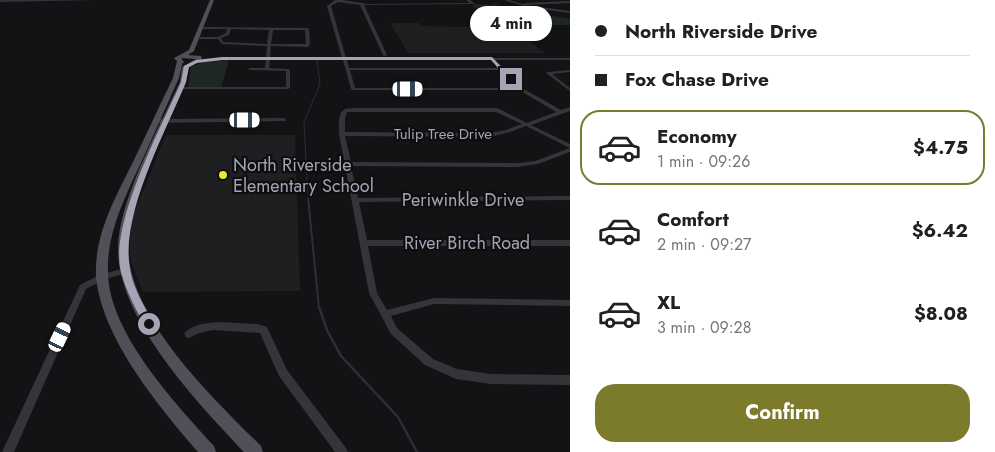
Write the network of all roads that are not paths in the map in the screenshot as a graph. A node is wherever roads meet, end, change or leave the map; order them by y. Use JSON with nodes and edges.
{"nodes":[{"id":1,"x":0,"y":0,"type":"edge"},
{"id":2,"x":79,"y":0,"type":"edge"},
{"id":3,"x":94,"y":0,"type":"edge"},
{"id":4,"x":212,"y":0,"type":"edge"},
{"id":5,"x":216,"y":0,"type":"edge"},
{"id":6,"x":336,"y":0,"type":"edge"},
{"id":7,"x":378,"y":0,"type":"edge"},
{"id":8,"x":408,"y":0,"type":"edge"},
{"id":9,"x":438,"y":0,"type":"edge"},
{"id":10,"x":468,"y":0,"type":"edge"},
{"id":11,"x":506,"y":0,"type":"edge"},
{"id":12,"x":20,"y":1,"type":"edge"},
{"id":13,"x":66,"y":1,"type":"edge"},
{"id":14,"x":570,"y":2,"type":"edge"},
{"id":15,"x":362,"y":5,"type":"junction"},
{"id":16,"x":382,"y":5,"type":"junction"},
{"id":17,"x":413,"y":5,"type":"junction"},
{"id":18,"x":520,"y":5,"type":"junction"},
{"id":19,"x":444,"y":6,"type":"junction"},
{"id":20,"x":210,"y":10,"type":"junction"},
{"id":21,"x":570,"y":12,"type":"edge"},
{"id":22,"x":204,"y":28,"type":"junction"},
{"id":23,"x":229,"y":28,"type":"junction"},
{"id":24,"x":270,"y":28,"type":"junction"},
{"id":25,"x":200,"y":39,"type":"junction"},
{"id":26,"x":219,"y":39,"type":"junction"},
{"id":27,"x":269,"y":47,"type":"junction"},
{"id":28,"x":385,"y":55,"type":"junction"},
{"id":29,"x":570,"y":55,"type":"edge"},
{"id":30,"x":268,"y":57,"type":"junction"},
{"id":31,"x":343,"y":57,"type":"junction"},
{"id":32,"x":490,"y":57,"type":"junction"},
{"id":33,"x":180,"y":59,"type":"junction"},
{"id":34,"x":196,"y":59,"type":"junction"},
{"id":35,"x":570,"y":59,"type":"edge"},
{"id":36,"x":250,"y":69,"type":"dead end"},
{"id":37,"x":267,"y":69,"type":"junction"},
{"id":38,"x":346,"y":69,"type":"junction"},
{"id":39,"x":501,"y":69,"type":"junction"},
{"id":40,"x":570,"y":71,"type":"edge"},
{"id":41,"x":181,"y":88,"type":"junction"},
{"id":42,"x":520,"y":89,"type":"junction"},
{"id":43,"x":570,"y":90,"type":"edge"},
{"id":44,"x":570,"y":109,"type":"edge"},
{"id":45,"x":560,"y":112,"type":"junction"},
{"id":46,"x":284,"y":120,"type":"dead end"},
{"id":47,"x":161,"y":121,"type":"junction"},
{"id":48,"x":525,"y":124,"type":"junction"},
{"id":49,"x":342,"y":134,"type":"junction"},
{"id":50,"x":570,"y":146,"type":"edge"},
{"id":51,"x":570,"y":150,"type":"edge"},
{"id":52,"x":348,"y":164,"type":"junction"},
{"id":53,"x":570,"y":198,"type":"edge"},
{"id":54,"x":355,"y":200,"type":"junction"},
{"id":55,"x":363,"y":243,"type":"junction"},
{"id":56,"x":570,"y":243,"type":"edge"},
{"id":57,"x":125,"y":271,"type":"junction"},
{"id":58,"x":102,"y":277,"type":"junction"},
{"id":59,"x":570,"y":303,"type":"edge"},
{"id":60,"x":385,"y":314,"type":"junction"},
{"id":61,"x":189,"y":334,"type":"dead end"},
{"id":62,"x":570,"y":380,"type":"edge"},
{"id":63,"x":8,"y":452,"type":"edge"},
{"id":64,"x":208,"y":452,"type":"edge"},
{"id":65,"x":255,"y":452,"type":"edge"},
{"id":66,"x":342,"y":452,"type":"edge"}],
"edges":[{"from":1,"to":12,"type":"street"},
{"from":2,"to":13,"type":"street"},
{"from":3,"to":13,"type":"street"},
{"from":4,"to":20,"type":"main road"},
{"from":5,"to":20,"type":"main road"},
{"from":6,"to":15,"type":"street"},
{"from":6,"to":31,"type":"street"},
{"from":7,"to":16,"type":"street"},
{"from":8,"to":17,"type":"street"},
{"from":9,"to":19,"type":"street"},
{"from":10,"to":19,"type":"street"},
{"from":11,"to":18,"type":"street"},
{"from":12,"to":13,"type":"street"},
{"from":14,"to":18,"type":"street"},
{"from":15,"to":16,"type":"street"},
{"from":15,"to":28,"type":"street"},
{"from":16,"to":17,"type":"street"},
{"from":17,"to":19,"type":"street"},
{"from":18,"to":21,"type":"street"},
{"from":20,"to":22,"type":"main road"},
{"from":20,"to":33,"type":"main road"},
{"from":22,"to":23,"type":"street"},
{"from":22,"to":25,"type":"main road"},
{"from":23,"to":24,"type":"street"},
{"from":23,"to":26,"type":"street"},
{"from":24,"to":27,"type":"street"},
{"from":24,"to":27,"type":"street"},
{"from":25,"to":26,"type":"street"},
{"from":25,"to":34,"type":"main road"},
{"from":26,"to":27,"type":"street"},
{"from":27,"to":30,"type":"street"},
{"from":28,"to":31,"type":"street"},
{"from":28,"to":32,"type":"street"},
{"from":29,"to":32,"type":"street"},
{"from":30,"to":31,"type":"street"},
{"from":30,"to":34,"type":"street"},
{"from":30,"to":37,"type":"street"},
{"from":31,"to":32,"type":"street"},
{"from":31,"to":38,"type":"street"},
{"from":32,"to":35,"type":"street"},
{"from":32,"to":39,"type":"street"},
{"from":33,"to":34,"type":"main road"},
{"from":33,"to":47,"type":"main road"},
{"from":34,"to":41,"type":"main road"},
{"from":36,"to":37,"type":"street"},
{"from":37,"to":41,"type":"street"},
{"from":38,"to":39,"type":"street"},
{"from":38,"to":42,"type":"street"},
{"from":39,"to":42,"type":"street"},
{"from":40,"to":43,"type":"street"},
{"from":41,"to":47,"type":"main road"},
{"from":42,"to":45,"type":"street"},
{"from":44,"to":45,"type":"street","name":"Tulip Tree Drive"},
{"from":45,"to":48,"type":"street","name":"Tulip Tree Drive"},
{"from":46,"to":47,"type":"street"},
{"from":47,"to":57,"type":"main road"},
{"from":47,"to":58,"type":"main road"},
{"from":48,"to":49,"type":"street","name":"Tulip Tree Drive"},
{"from":48,"to":49,"type":"street"},
{"from":48,"to":50,"type":"street"},
{"from":49,"to":52,"type":"street"},
{"from":51,"to":52,"type":"street"},
{"from":52,"to":54,"type":"street"},
{"from":53,"to":54,"type":"street","name":"Periwinkle Drive"},
{"from":54,"to":55,"type":"street"},
{"from":55,"to":56,"type":"street","name":"River Birch Road"},
{"from":55,"to":60,"type":"street"},
{"from":57,"to":58,"type":"street"},
{"from":57,"to":65,"type":"main road"},
{"from":58,"to":63,"type":"street"},
{"from":58,"to":64,"type":"main road"},
{"from":59,"to":60,"type":"street"},
{"from":60,"to":62,"type":"street"},
{"from":61,"to":66,"type":"street"}]}
